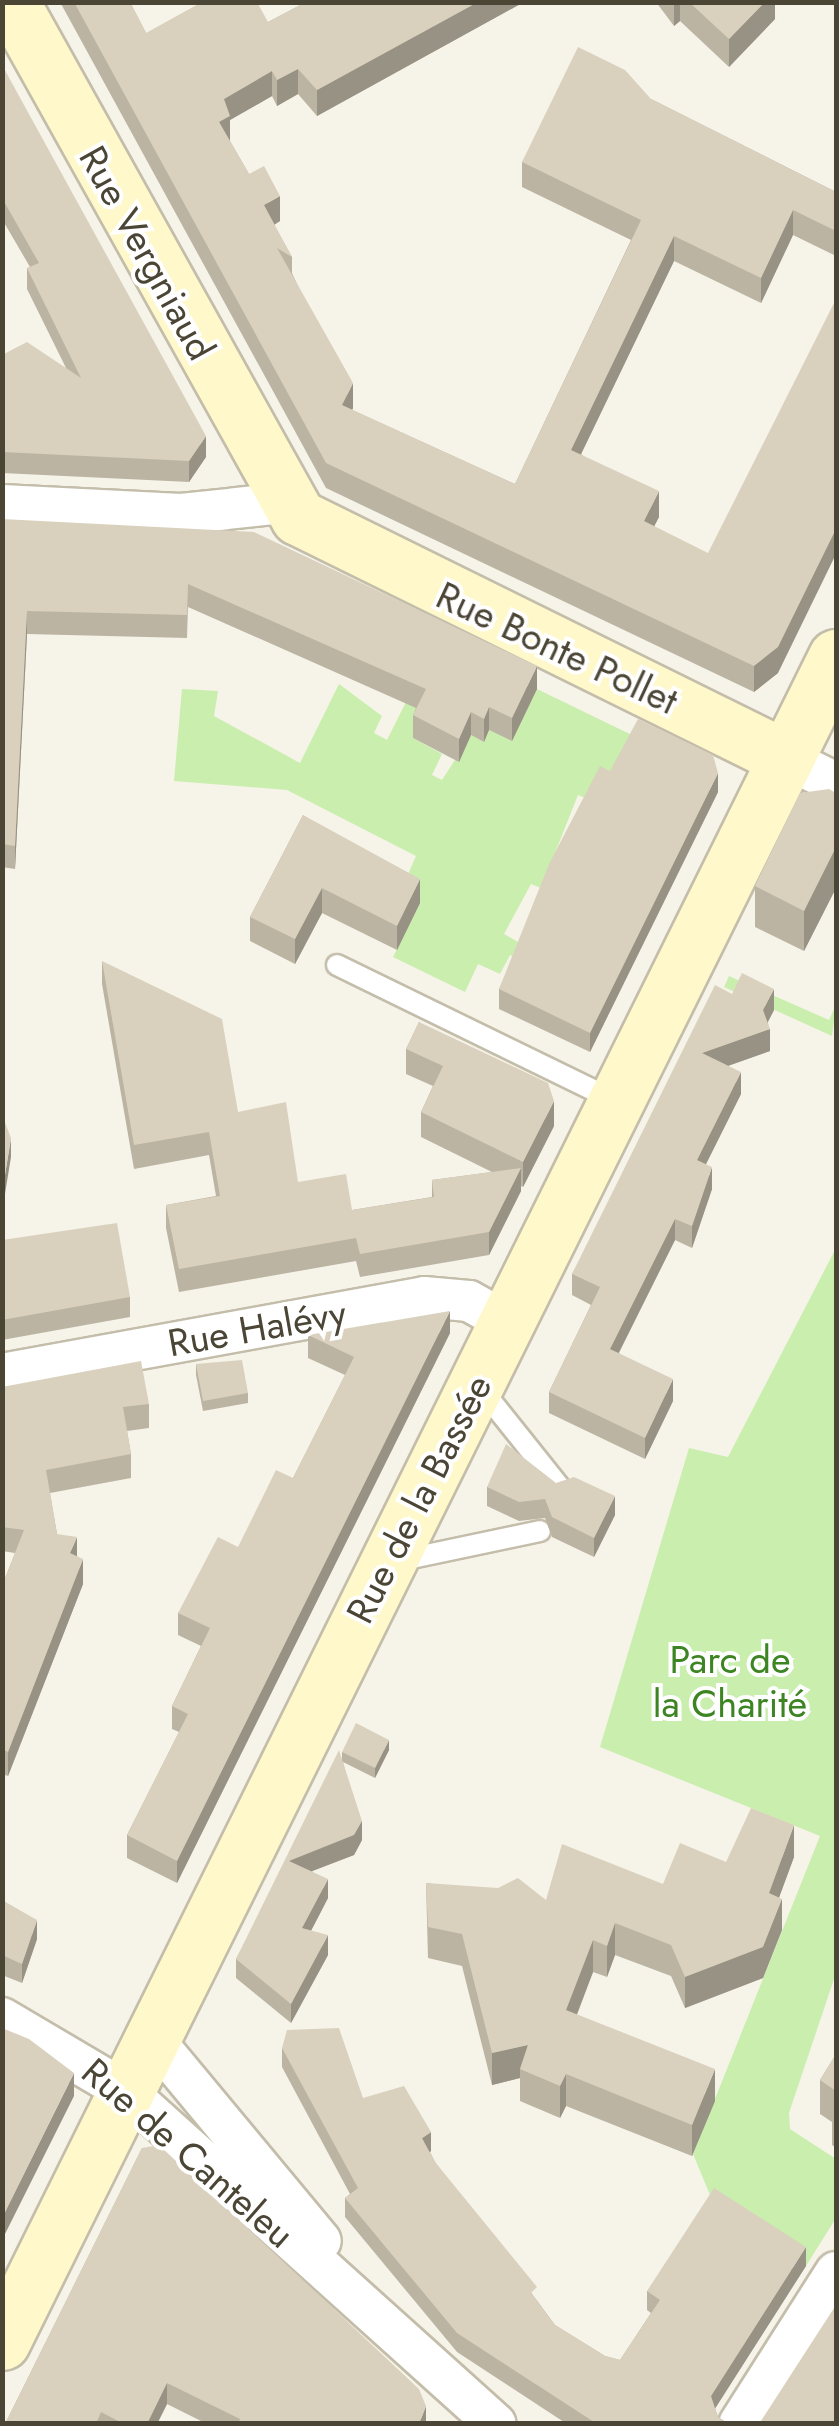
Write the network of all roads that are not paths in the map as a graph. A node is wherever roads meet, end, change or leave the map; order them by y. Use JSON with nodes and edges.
{"nodes":[{"id":1,"x":11,"y":2,"type":"edge"},
{"id":2,"x":284,"y":503,"type":"junction"},
{"id":3,"x":2,"y":505,"type":"edge"},
{"id":4,"x":836,"y":657,"type":"edge"},
{"id":5,"x":786,"y":758,"type":"junction"},
{"id":6,"x":836,"y":783,"type":"edge"},
{"id":7,"x":337,"y":966,"type":"dead end"},
{"id":8,"x":616,"y":1101,"type":"junction"},
{"id":9,"x":507,"y":1322,"type":"junction"},
{"id":10,"x":2,"y":1374,"type":"edge"},
{"id":11,"x":478,"y":1383,"type":"junction"},
{"id":12,"x":562,"y":1490,"type":"edge"},
{"id":13,"x":540,"y":1531,"type":"dead end"},
{"id":14,"x":386,"y":1564,"type":"junction"},
{"id":15,"x":2,"y":2018,"type":"edge"},
{"id":16,"x":154,"y":2040,"type":"junction"},
{"id":17,"x":127,"y":2092,"type":"junction"},
{"id":18,"x":836,"y":2272,"type":"edge"},
{"id":19,"x":364,"y":2302,"type":"junction"},
{"id":20,"x":2,"y":2342,"type":"edge"},
{"id":21,"x":474,"y":2416,"type":"edge"},
{"id":22,"x":739,"y":2424,"type":"edge"}],
"edges":[{"from":1,"to":2,"type":"street","name":"Rue Vergniaud"},
{"from":2,"to":3,"type":"street"},
{"from":2,"to":5,"type":"street","name":"Rue Bonte Pollet"},
{"from":4,"to":5,"type":"street","name":"Rue de la Bassée"},
{"from":5,"to":6,"type":"street","name":"Rue Bonte Pollet"},
{"from":5,"to":8,"type":"street","name":"Rue de la Bassée"},
{"from":7,"to":8,"type":"lane"},
{"from":8,"to":9,"type":"street","name":"Rue de la Bassée"},
{"from":9,"to":10,"type":"street","name":"Rue Halévy"},
{"from":9,"to":11,"type":"street","name":"Rue de la Bassée"},
{"from":11,"to":12,"type":"lane"},
{"from":11,"to":14,"type":"street","name":"Rue de la Bassée"},
{"from":13,"to":14,"type":"lane"},
{"from":14,"to":16,"type":"street","name":"Rue de la Bassée"},
{"from":15,"to":17,"type":"street","name":"Rue de Canteleu"},
{"from":16,"to":17,"type":"street","name":"Rue de la Bassée"},
{"from":16,"to":19,"type":"street","name":"Rue de Canteleu"},
{"from":17,"to":19,"type":"street","name":"Rue de Canteleu"},
{"from":17,"to":20,"type":"street","name":"Rue de la Bassée"},
{"from":18,"to":22,"type":"street"},
{"from":19,"to":21,"type":"street","name":"Rue de Canteleu"}]}
